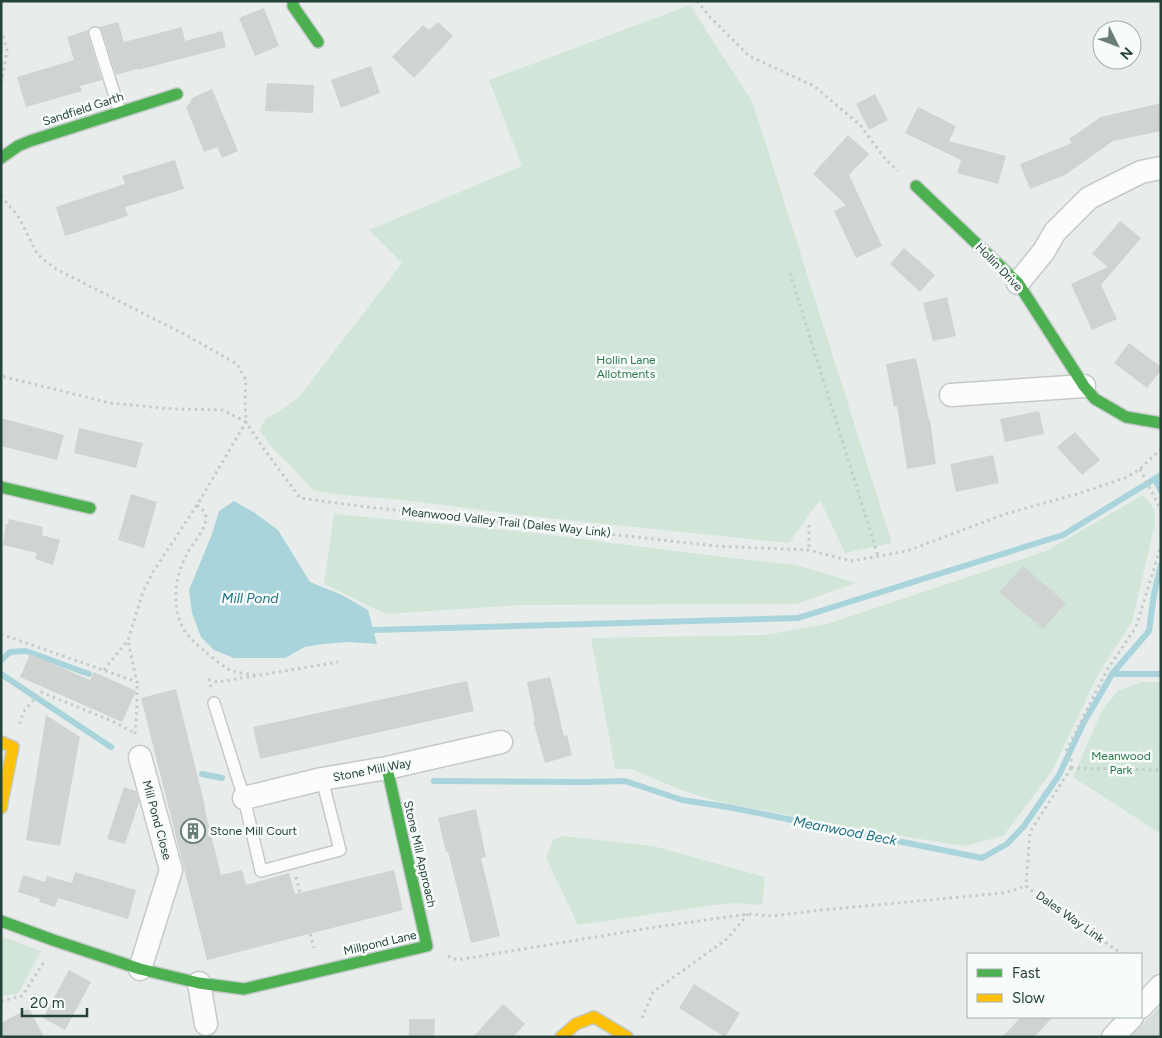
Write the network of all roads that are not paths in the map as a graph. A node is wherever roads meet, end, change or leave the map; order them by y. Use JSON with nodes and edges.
{"nodes":[{"id":1,"x":293,"y":1,"type":"edge"},
{"id":2,"x":95,"y":33,"type":"dead end"},
{"id":3,"x":318,"y":42,"type":"dead end"},
{"id":4,"x":176,"y":94,"type":"dead end"},
{"id":5,"x":120,"y":112,"type":"junction"},
{"id":6,"x":1,"y":158,"type":"edge"},
{"id":7,"x":1161,"y":168,"type":"edge"},
{"id":8,"x":916,"y":186,"type":"road end"},
{"id":9,"x":1018,"y":283,"type":"junction"},
{"id":10,"x":1084,"y":386,"type":"junction"},
{"id":11,"x":951,"y":395,"type":"dead end"},
{"id":12,"x":1161,"y":423,"type":"edge"},
{"id":13,"x":1,"y":487,"type":"edge"},
{"id":14,"x":90,"y":508,"type":"dead end"},
{"id":15,"x":214,"y":703,"type":"dead end"},
{"id":16,"x":1,"y":742,"type":"edge"},
{"id":17,"x":501,"y":742,"type":"dead end"},
{"id":18,"x":140,"y":757,"type":"road end"},
{"id":19,"x":387,"y":768,"type":"junction"},
{"id":20,"x":322,"y":780,"type":"junction"},
{"id":21,"x":244,"y":798,"type":"junction"},
{"id":22,"x":1,"y":808,"type":"edge"},
{"id":23,"x":1,"y":921,"type":"edge"},
{"id":24,"x":427,"y":946,"type":"joint"},
{"id":25,"x":140,"y":969,"type":"junction"},
{"id":26,"x":199,"y":983,"type":"junction"},
{"id":27,"x":1161,"y":986,"type":"edge"},
{"id":28,"x":1142,"y":1007,"type":"edge"},
{"id":29,"x":1131,"y":1018,"type":"edge"},
{"id":30,"x":206,"y":1024,"type":"dead end"},
{"id":31,"x":561,"y":1037,"type":"edge"},
{"id":32,"x":627,"y":1037,"type":"edge"},
{"id":33,"x":1114,"y":1037,"type":"edge"}],
"edges":[{"from":1,"to":3,"type":"street"},
{"from":2,"to":5,"type":"lane"},
{"from":4,"to":5,"type":"street","name":"Sandfield Garth"},
{"from":5,"to":6,"type":"street","name":"Sandfield Garth"},
{"from":7,"to":9,"type":"street"},
{"from":8,"to":9,"type":"street","name":"Hollin Drive"},
{"from":9,"to":10,"type":"street","name":"Hollin Drive"},
{"from":10,"to":11,"type":"street"},
{"from":10,"to":12,"type":"street","name":"Hollin Drive"},
{"from":13,"to":14,"type":"street"},
{"from":15,"to":21,"type":"lane"},
{"from":16,"to":22,"type":"street"},
{"from":17,"to":19,"type":"street","name":"Stone Mill Way"},
{"from":18,"to":25,"type":"street","name":"Mill Pond Close"},
{"from":19,"to":20,"type":"street","name":"Stone Mill Way"},
{"from":19,"to":24,"type":"street","name":"Stone Mill Approach"},
{"from":20,"to":21,"type":"street","name":"Stone Mill Way"},
{"from":20,"to":21,"type":"lane"},
{"from":23,"to":25,"type":"street","name":"Millpond Lane"},
{"from":24,"to":26,"type":"street","name":"Millpond Lane"},
{"from":25,"to":26,"type":"street","name":"Millpond Lane"},
{"from":26,"to":30,"type":"street"},
{"from":27,"to":28,"type":"street"},
{"from":29,"to":33,"type":"street"},
{"from":31,"to":32,"type":"street"}]}
